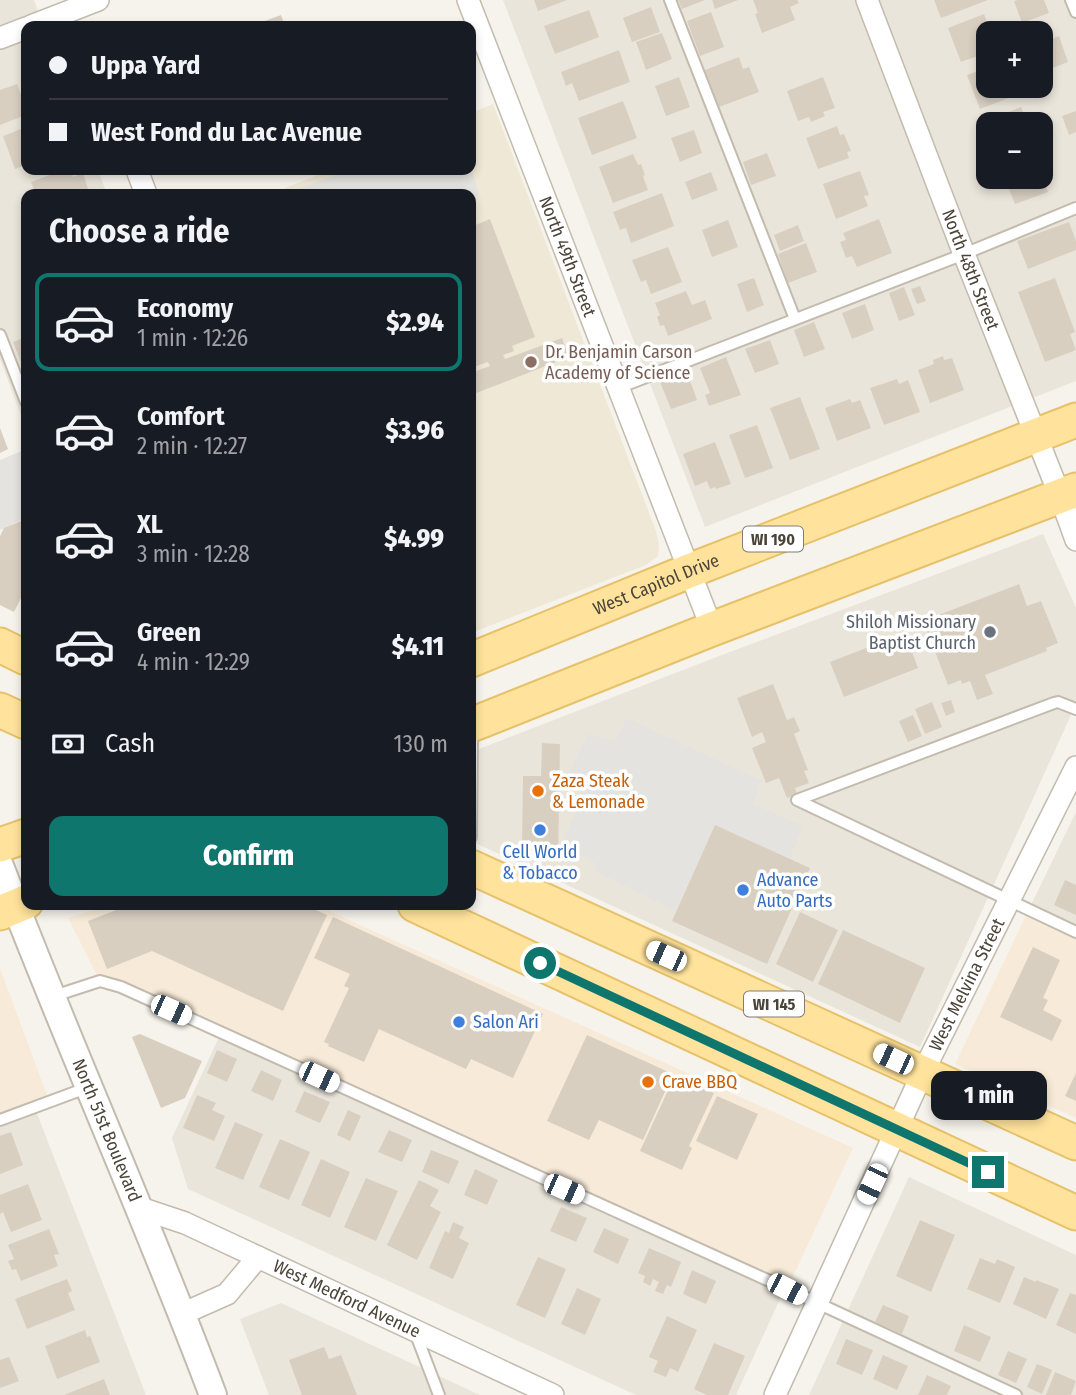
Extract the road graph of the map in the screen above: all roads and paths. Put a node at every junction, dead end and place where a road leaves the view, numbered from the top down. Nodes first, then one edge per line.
1 (98, 0) edge
2 (468, 0) edge
3 (670, 0) edge
4 (867, 0) edge
5 (1071, 0) edge
6 (74, 12) edge
7 (1076, 12) edge
8 (47, 21) edge
9 (21, 30) edge
10 (0, 38) edge
11 (1076, 208) edge
12 (964, 254) junction
13 (794, 319) junction
14 (0, 335) edge
15 (618, 388) junction
16 (21, 389) edge
17 (1076, 421) edge
18 (1035, 437) junction
19 (1068, 493) edge
20 (1076, 540) edge
21 (689, 572) junction
22 (712, 629) junction
23 (0, 645) edge
24 (21, 656) edge
25 (476, 658) edge
26 (1076, 709) edge
27 (0, 710) edge
28 (21, 720) edge
29 (476, 723) edge
30 (1076, 767) edge
31 (21, 838) edge
32 (0, 845) edge
33 (0, 866) edge
34 (476, 869) edge
35 (1010, 901) junction
36 (14, 907) edge
37 (426, 910) edge
38 (1076, 932) edge
39 (51, 997) junction
40 (923, 1072) junction
41 (89, 1087) junction
42 (0, 1120) edge
43 (896, 1129) junction
44 (1076, 1143) edge
45 (140, 1208) junction
46 (1076, 1213) edge
47 (258, 1257) junction
48 (817, 1304) junction
49 (182, 1314) junction
50 (414, 1330) junction
51 (213, 1395) edge
52 (439, 1395) edge
53 (553, 1395) edge
54 (775, 1395) edge
55 (1016, 1395) edge

1 - 6 street
2 - 15 street, North 49th Street
3 - 13 lane
4 - 12 street, North 48th Street
5 - 7 lane
6 - 8 street
9 - 10 street
11 - 12 lane
12 - 13 lane
12 - 18 street, North 48th Street
13 - 15 lane
14 - 16 lane
15 - 21 street, North 49th Street
17 - 18 main road, West Capitol Drive / WI 190
18 - 19 street, North 48th Street
18 - 21 main road, West Capitol Drive / WI 190
19 - 20 street, North 48th Street
19 - 22 main road
21 - 22 street, North 49th Street
21 - 25 main road, West Capitol Drive / WI 190
22 - 29 main road
23 - 24 main road
26 - 35 lane
27 - 28 main road
30 - 35 street, West Melvina Street
31 - 32 main road
33 - 36 street, North 51st Boulevard
34 - 40 main road, WI 145
35 - 38 lane
35 - 40 street, West Melvina Street
36 - 39 street, North 51st Boulevard
37 - 43 main road
39 - 41 street, North 51st Boulevard
39 - 48 lane
40 - 43 street, West Melvina Street
40 - 44 main road, WI 145
41 - 42 lane
41 - 45 street, North 51st Boulevard
43 - 46 main road
43 - 48 street, West Melvina Street
45 - 47 street, West Medford Avenue
45 - 49 street, North 51st Boulevard
47 - 49 street
47 - 50 street, West Medford Avenue
48 - 54 street, West Melvina Street
48 - 55 lane
49 - 51 street, North 51st Boulevard
50 - 52 lane
50 - 53 street, West Medford Avenue

